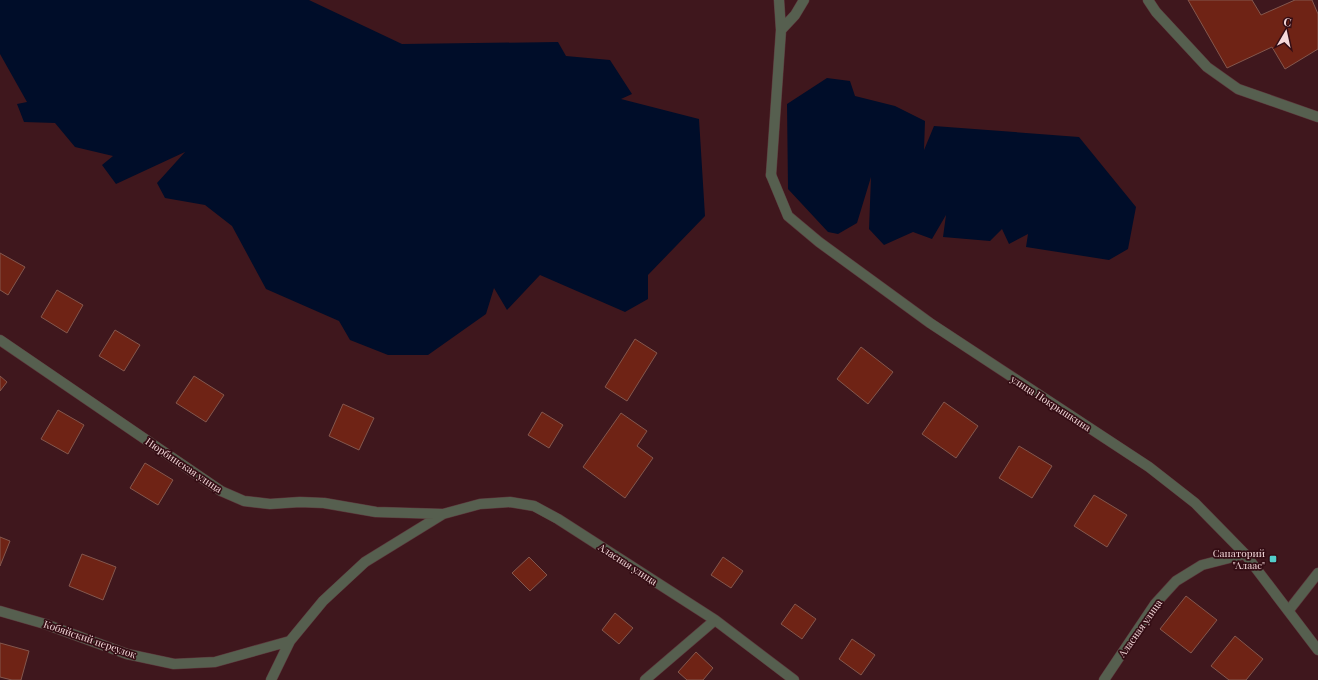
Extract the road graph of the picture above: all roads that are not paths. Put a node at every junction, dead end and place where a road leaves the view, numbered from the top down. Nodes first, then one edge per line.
1 (779, 0) edge
2 (804, 0) edge
3 (1148, 0) edge
4 (781, 30) junction
5 (1318, 117) edge
6 (0, 340) edge
7 (443, 514) junction
8 (1245, 554) junction
9 (1318, 573) edge
10 (1289, 610) junction
11 (0, 611) edge
12 (715, 620) junction
13 (290, 641) junction
14 (1318, 650) edge
15 (271, 680) edge
16 (645, 680) edge
17 (794, 680) edge
18 (1104, 680) edge

1 - 4 street
2 - 4 street
3 - 5 street
4 - 8 street, улица Покрышкина
6 - 7 street, Нюрбинская улица
7 - 12 street, Аласная улица
7 - 13 street
8 - 10 street, улица Покрышкина
8 - 18 street, Аласная улица
9 - 10 street
10 - 14 street, улица Покрышкина
11 - 13 street, Кобяйский переулок
12 - 16 street
12 - 17 street, Аласная улица
13 - 15 street

